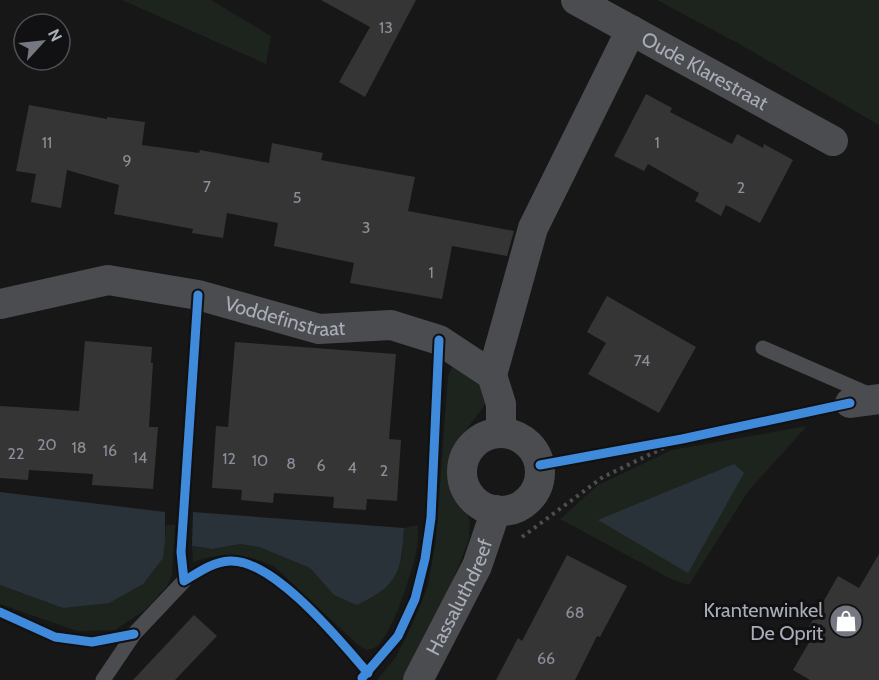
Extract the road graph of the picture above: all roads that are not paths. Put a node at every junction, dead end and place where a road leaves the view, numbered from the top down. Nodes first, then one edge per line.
1 (576, 0) edge
2 (631, 30) junction
3 (833, 141) dead end
4 (0, 304) edge
5 (763, 348) dead end
6 (492, 375) junction
7 (869, 400) edge
8 (501, 433) junction
9 (496, 510) junction
10 (184, 581) dead end
11 (104, 680) edge
12 (418, 680) edge

1 - 2 street, Oude Klarestraat
2 - 3 street, Oude Klarestraat
2 - 6 street
4 - 6 street, Voddefinstraat
5 - 7 lane
6 - 8 street
8 - 9 street
8 - 9 street
9 - 12 street, Hassaluthdreef
10 - 11 lane

